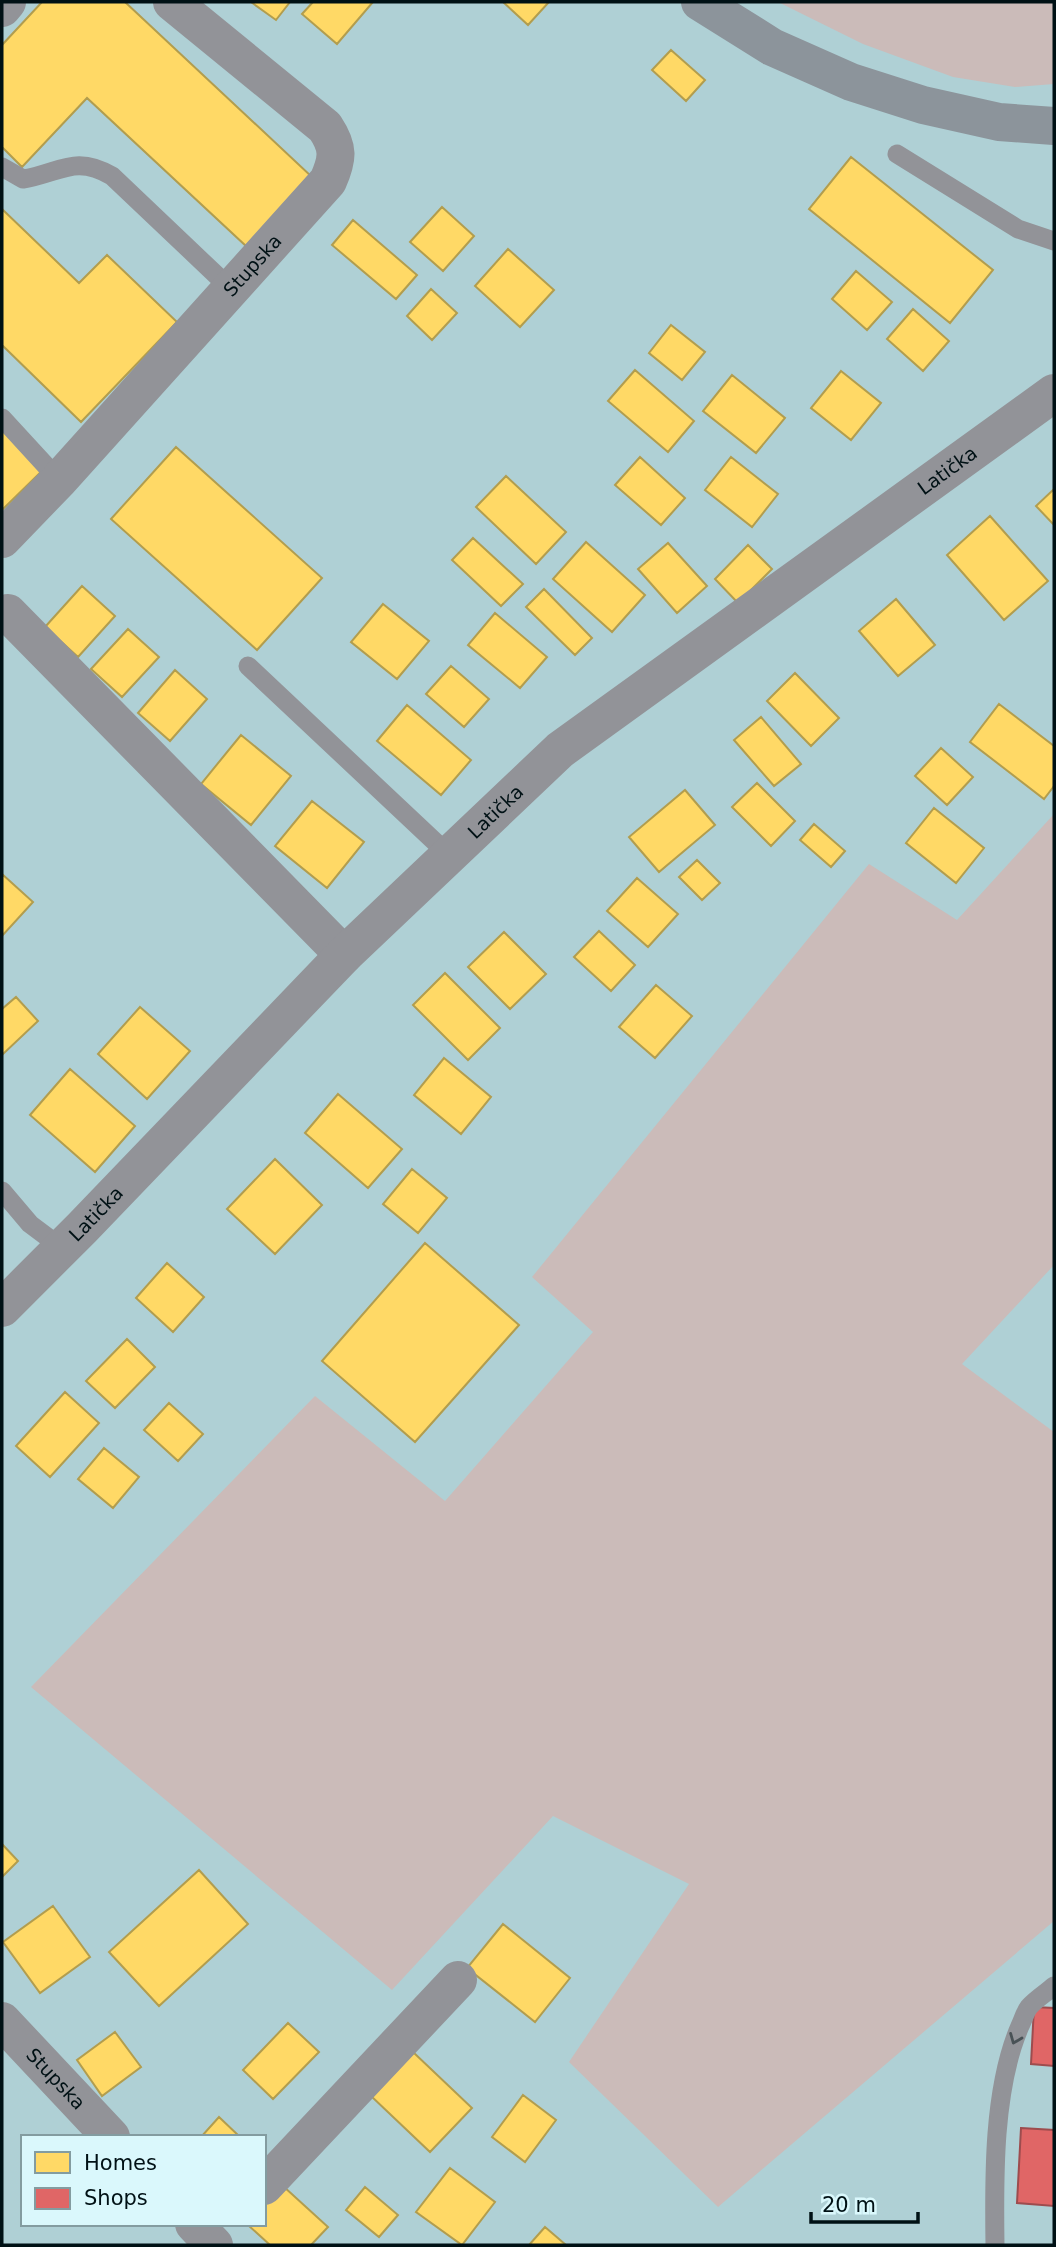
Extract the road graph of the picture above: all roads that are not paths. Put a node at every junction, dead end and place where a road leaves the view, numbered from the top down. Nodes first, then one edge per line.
1 (7, 2) edge
2 (172, 2) edge
3 (700, 2) edge
4 (2, 8) edge
5 (1054, 117) edge
6 (999, 122) junction
7 (1054, 126) edge
8 (897, 154) dead end
9 (2, 167) edge
10 (1054, 241) edge
11 (231, 289) junction
12 (1054, 393) edge
13 (2, 418) edge
14 (60, 480) junction
15 (2, 539) edge
16 (8, 613) dead end
17 (248, 666) dead end
18 (449, 855) junction
19 (344, 955) junction
20 (2, 1191) edge
21 (62, 1248) junction
22 (2, 1308) edge
23 (458, 1980) dead end
24 (1054, 1986) edge
25 (2, 2021) edge
26 (109, 2135) edge
27 (266, 2184) edge
28 (995, 2245) edge

1 - 4 street
2 - 11 street, Stupska
3 - 6 main road
5 - 6 main road
6 - 7 main road
8 - 10 lane
9 - 11 lane
11 - 14 street, Stupska
12 - 18 street, Latička
13 - 14 lane
14 - 15 street, Stupska
16 - 19 street
17 - 18 lane
18 - 19 street, Latička
19 - 21 street, Latička
20 - 21 lane
21 - 22 street, Latička
23 - 27 street
24 -> 28 lane
25 - 26 street, Stupska

